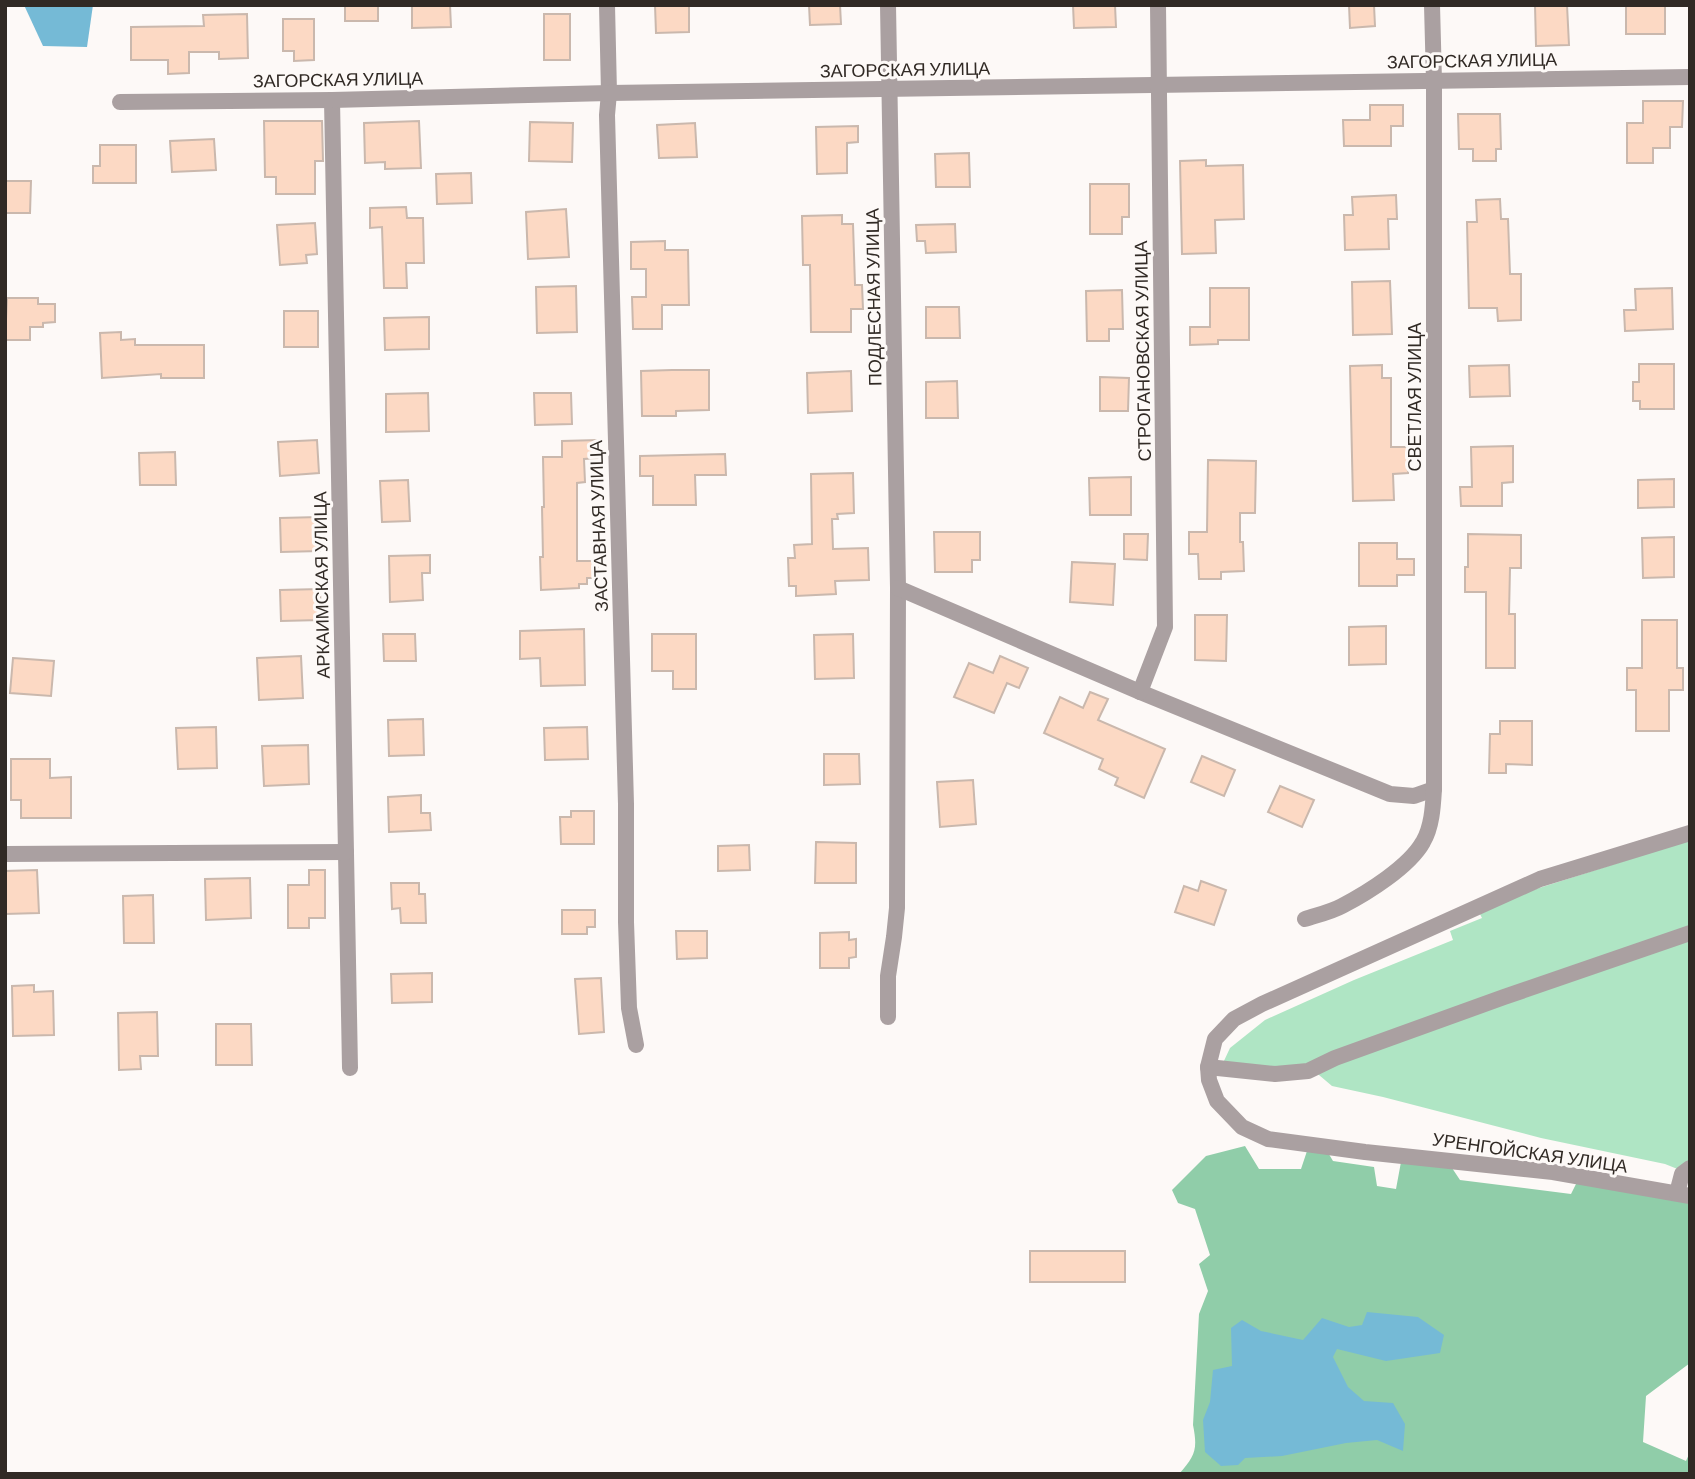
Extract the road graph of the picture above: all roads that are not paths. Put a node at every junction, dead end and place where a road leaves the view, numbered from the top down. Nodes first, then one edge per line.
1 (607, 5) edge
2 (888, 5) edge
3 (1158, 5) edge
4 (1433, 5) edge
5 (1690, 77) edge
6 (1434, 81) junction
7 (1160, 85) junction
8 (890, 90) junction
9 (609, 93) junction
10 (332, 100) junction
11 (120, 102) dead end
12 (898, 588) junction
13 (1140, 692) junction
14 (1434, 789) junction
15 (1690, 833) edge
16 (346, 852) junction
17 (5, 854) edge
18 (1305, 919) dead end
19 (1690, 933) edge
20 (888, 1017) dead end
21 (636, 1045) dead end
22 (1208, 1067) junction
23 (350, 1069) dead end
24 (1690, 1168) edge
25 (1684, 1194) edge

1 - 9 street, ЗАСТАВНАЯ УЛИЦА
2 - 8 street, ПОДЛЕСНАЯ УЛИЦА
3 - 7 street, СТРОГАНОВСКАЯ УЛИЦА
4 - 6 street, СВЕТЛАЯ УЛИЦА
5 - 6 street, ЗАГОРСКАЯ УЛИЦА
6 - 7 street, ЗАГОРСКАЯ УЛИЦА
6 - 14 street, СВЕТЛАЯ УЛИЦА
7 - 8 street, ЗАГОРСКАЯ УЛИЦА
7 - 13 street, СТРОГАНОВСКАЯ УЛИЦА
8 - 9 street, ЗАГОРСКАЯ УЛИЦА
8 - 12 street, ПОДЛЕСНАЯ УЛИЦА
9 - 10 street, ЗАГОРСКАЯ УЛИЦА
9 - 21 street, ЗАСТАВНАЯ УЛИЦА
10 - 11 street, ЗАГОРСКАЯ УЛИЦА
10 - 16 street, АРКАИМСКАЯ УЛИЦА
12 - 13 street
12 - 20 street, ПОДЛЕСНАЯ УЛИЦА
13 - 14 street
14 - 18 street, СВЕТЛАЯ УЛИЦА
15 - 22 street
16 - 17 street
16 - 23 street, АРКАИМСКАЯ УЛИЦА
19 - 22 street
22 - 25 street, УРЕНГОЙСКАЯ УЛИЦА
24 - 25 street

